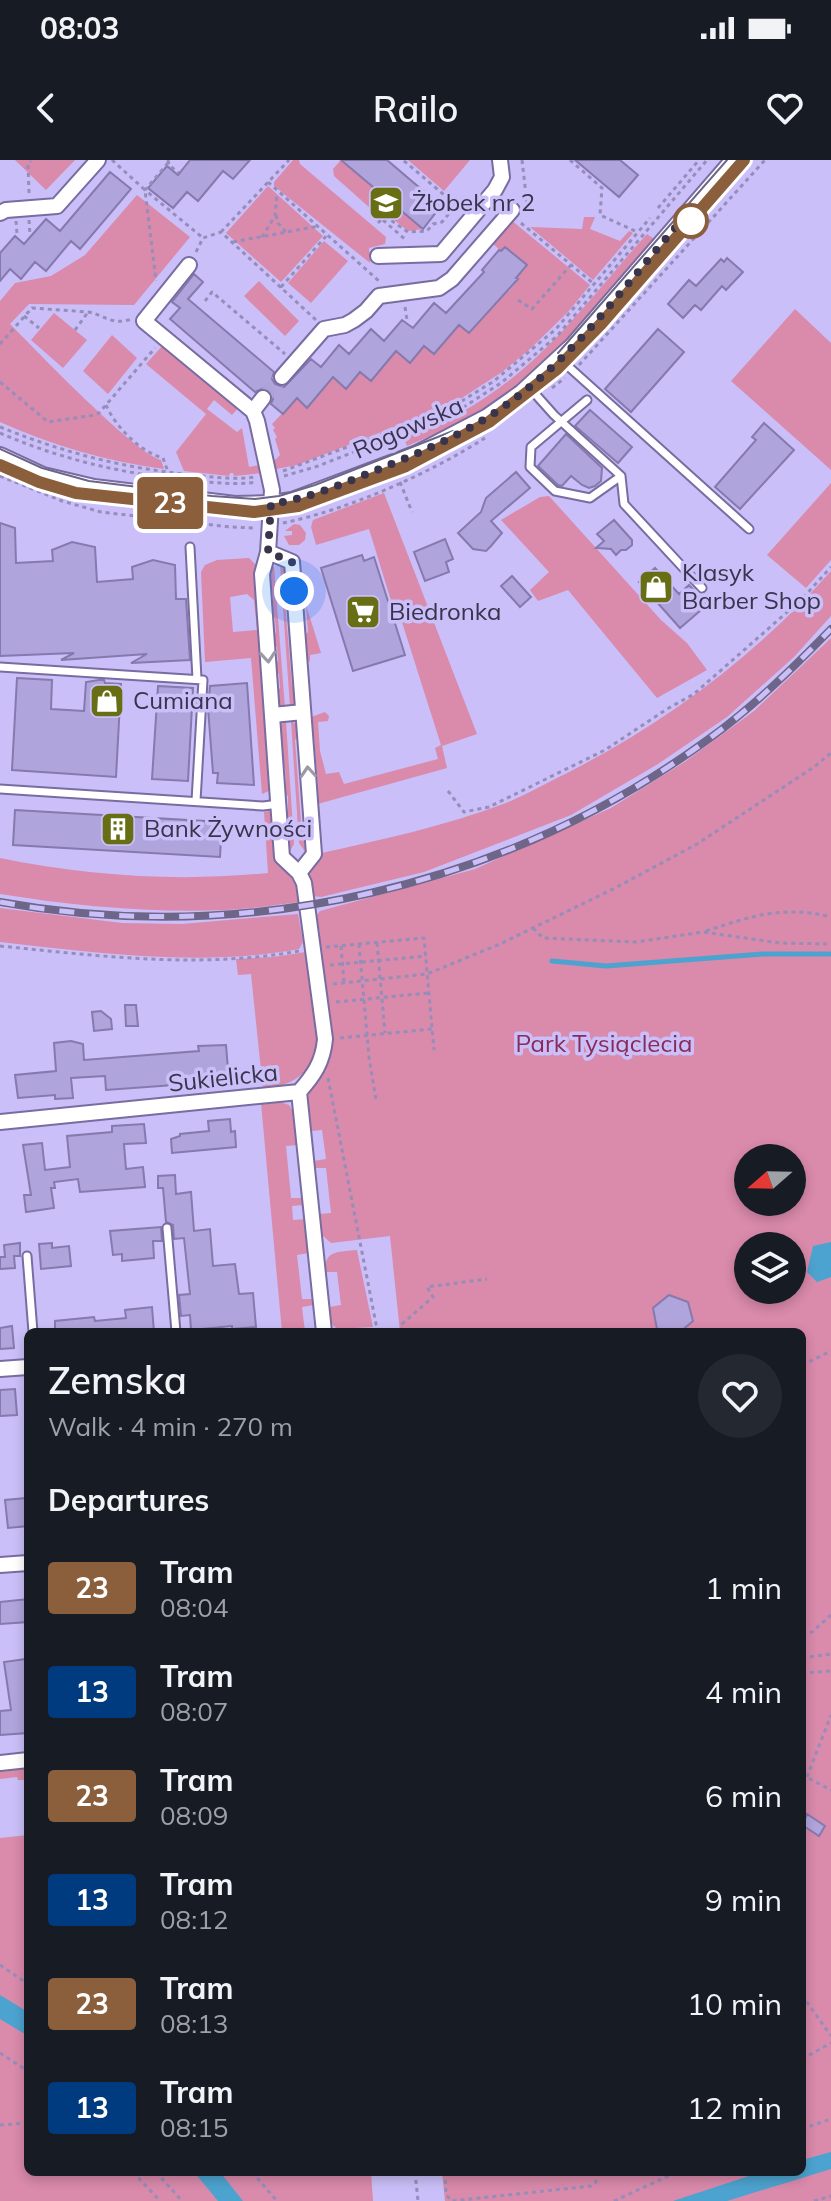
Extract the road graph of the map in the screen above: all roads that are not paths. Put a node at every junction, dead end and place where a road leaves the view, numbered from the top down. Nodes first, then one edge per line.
1 (98, 160) edge
2 (500, 160) edge
3 (734, 160) edge
4 (510, 212) road end
5 (0, 213) edge
6 (378, 256) dead end
7 (189, 265) road end
8 (560, 359) junction
9 (282, 377) tunnel mouth
10 (529, 387) junction
11 (263, 398) tunnel mouth
12 (587, 400) dead end
13 (253, 411) junction
14 (560, 420) junction
15 (0, 456) edge
16 (621, 476) junction
17 (271, 504) junction
18 (749, 529) dead end
19 (190, 547) dead end
20 (268, 552) junction
21 (702, 588) dead end
22 (0, 667) edge
23 (197, 679) junction
24 (303, 712) junction
25 (273, 715) junction
26 (0, 789) edge
27 (196, 801) junction
28 (279, 804) junction
29 (299, 873) junction
30 (299, 1092) junction
31 (0, 1122) edge
32 (167, 1228) dead end
33 (27, 1256) dead end
34 (33, 1328) edge
35 (176, 1328) edge
36 (324, 1328) edge
37 (24, 1367) edge
38 (0, 1369) edge
39 (24, 1563) edge
40 (0, 1565) edge
41 (24, 1760) edge
42 (0, 1763) edge

1 - 5 street
2 - 6 street
3 - 8 street, Rogowska
4 - 9 street
7 - 13 street
8 - 10 street, Rogowska
8 - 18 lane
10 - 14 lane
10 - 17 street, Rogowska
11 - 13 street
12 - 14 lane
13 - 17 street, Sukielicka
14 - 16 lane
14 - 16 lane
15 - 17 street, Rogowska
16 - 21 lane
17 - 20 street, Sukielicka
19 - 23 lane
20 - 24 street
20 -> 25 street, Sukielicka
22 - 23 lane
23 - 27 lane
24 - 25 street
29 -> 24 street
25 - 28 street, Sukielicka
26 - 27 lane
27 - 28 lane
28 - 29 street, Sukielicka
29 - 30 street, Sukielicka
30 - 31 street, Sukielicka
30 - 36 street
32 - 35 lane
33 - 34 lane
37 - 38 street
39 - 40 street
41 - 42 street

